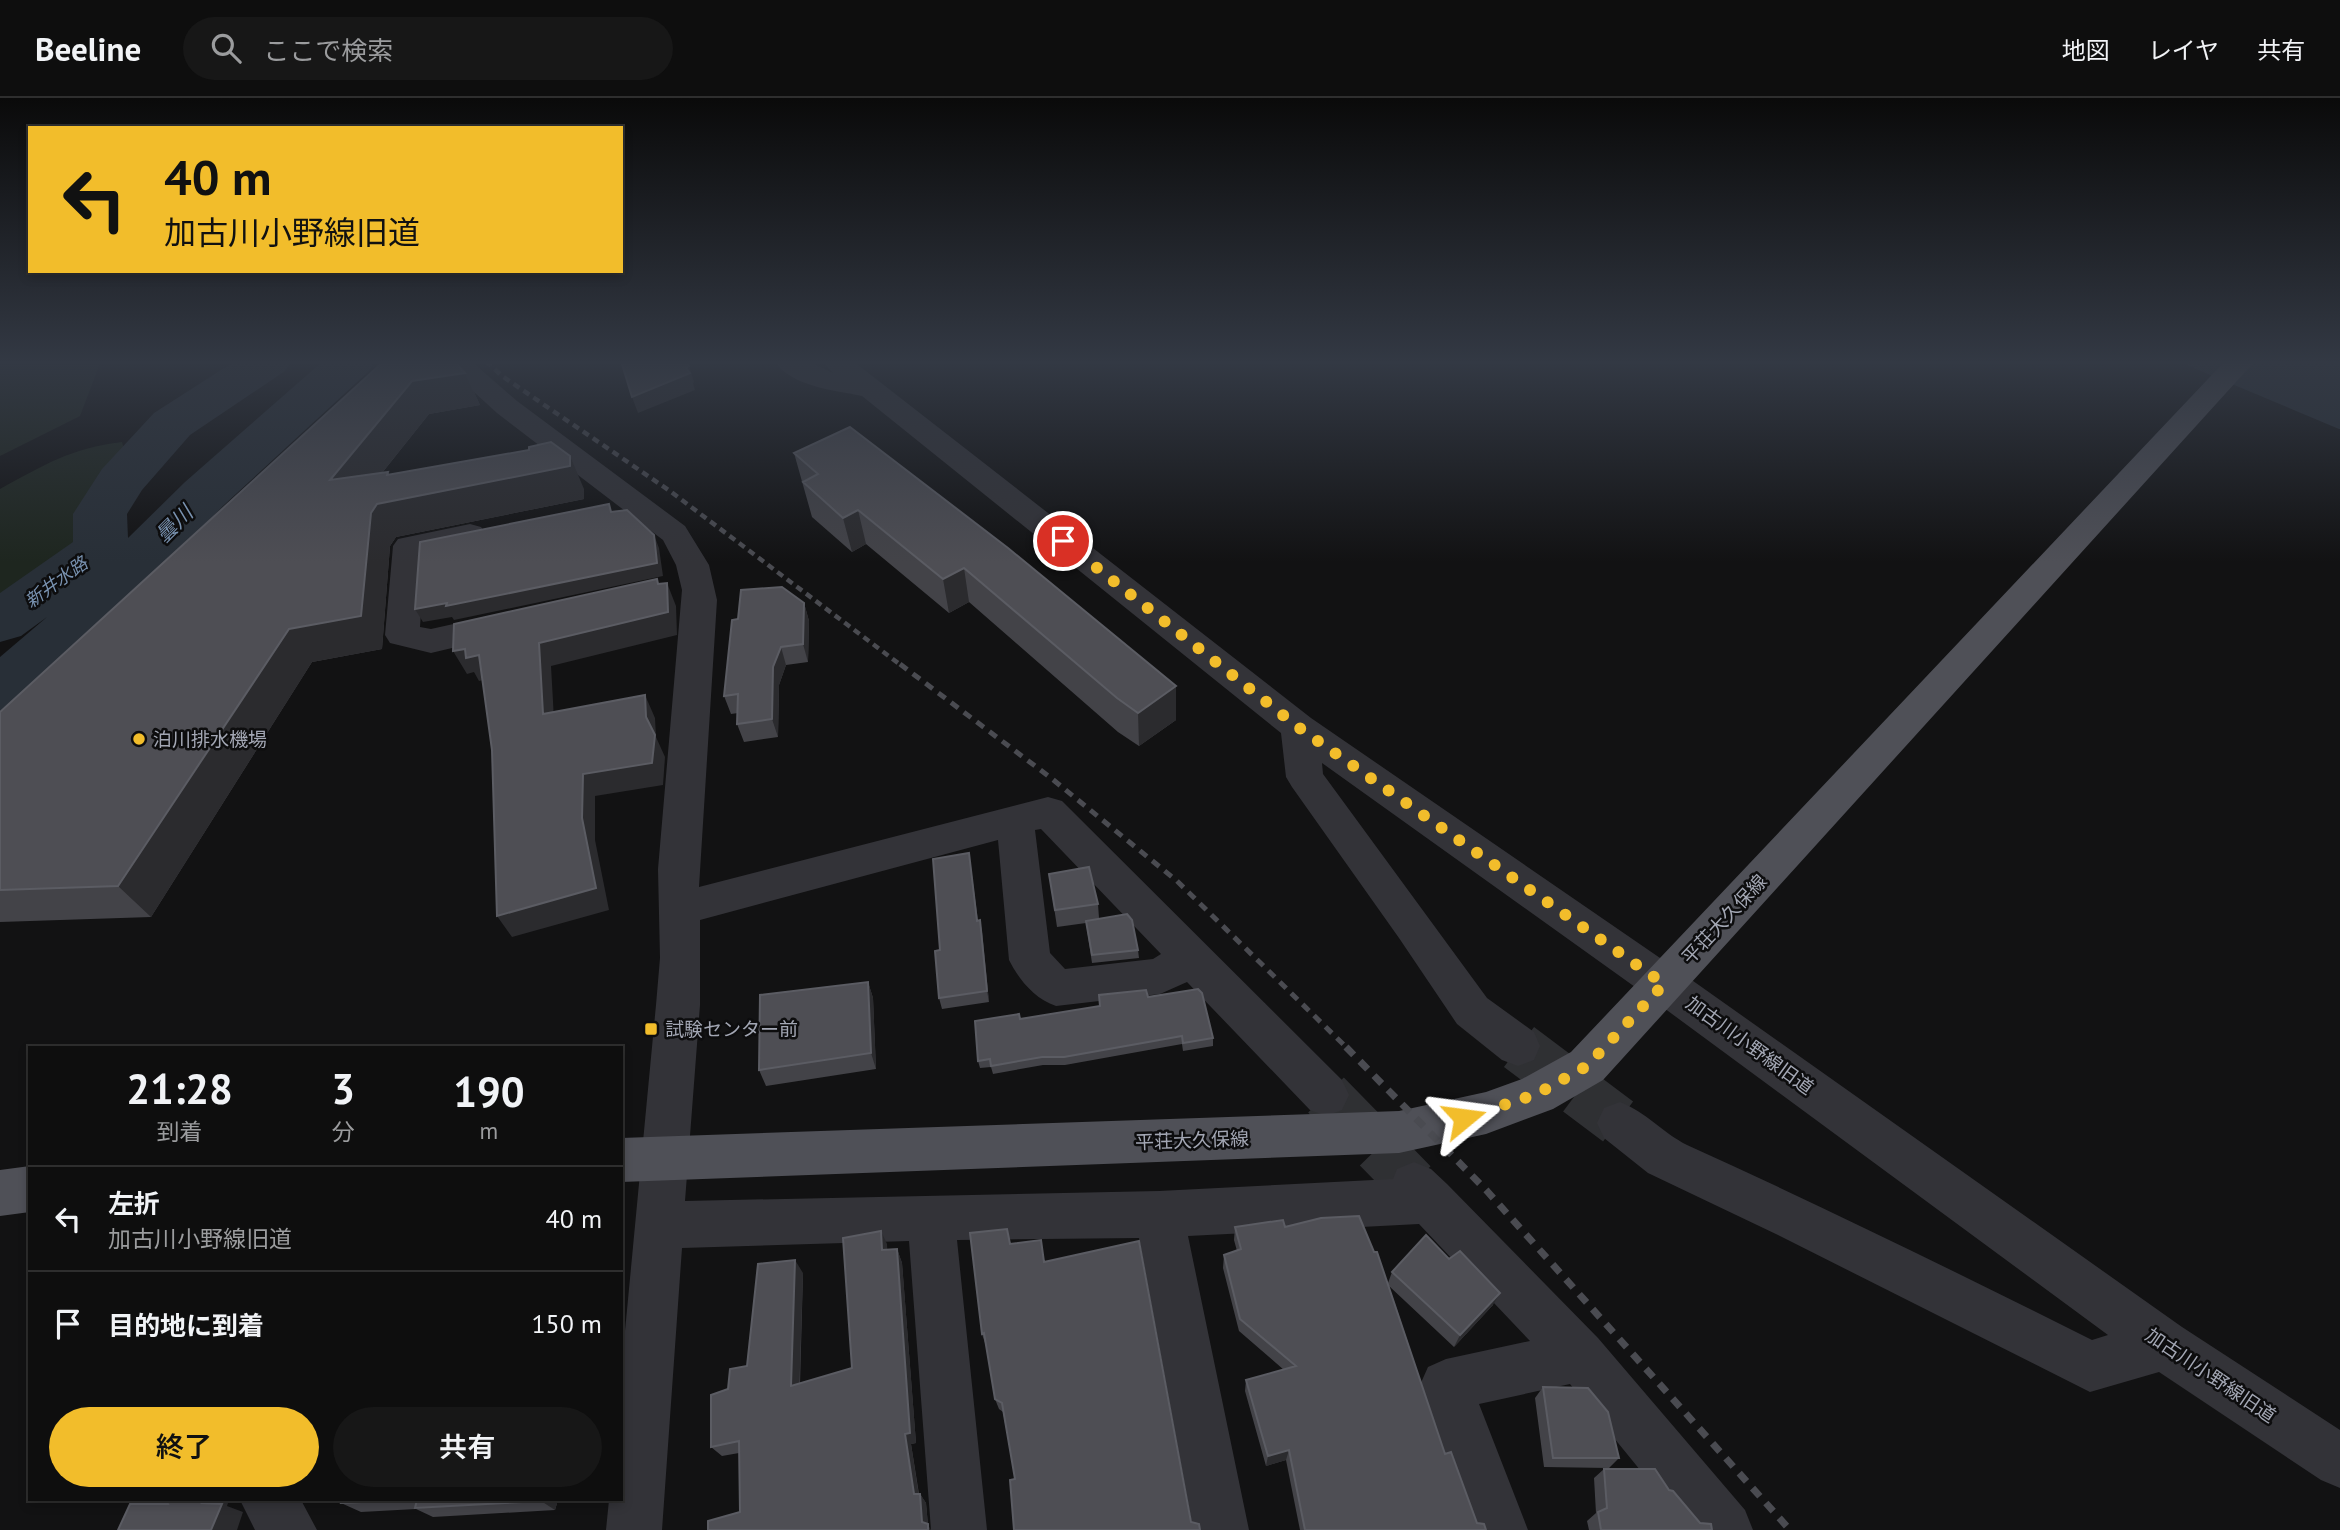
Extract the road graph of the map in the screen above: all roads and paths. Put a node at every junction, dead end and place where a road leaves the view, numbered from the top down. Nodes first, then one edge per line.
1 (535, 428) edge
2 (921, 428) edge
3 (2180, 428) edge
4 (633, 501) junction
5 (598, 509) edge
6 (503, 528) edge
7 (538, 617) edge
8 (1298, 727) junction
9 (1032, 816) junction
10 (680, 909) junction
11 (1192, 958) junction
12 (1677, 970) junction
13 (1518, 1046) tunnel mouth
14 (1326, 1094) tunnel mouth
15 (1620, 1123) tunnel mouth
16 (643, 1159) edge
17 (28, 1189) edge
18 (0, 1193) edge
19 (1159, 1214) junction
20 (931, 1217) junction
21 (659, 1225) junction
22 (2164, 1345) junction
23 (1580, 1356) junction
24 (2340, 1461) edge
25 (268, 1501) edge
26 (289, 1530) edge
27 (634, 1530) edge
28 (960, 1530) edge
29 (1221, 1530) edge
30 (1500, 1530) edge
31 (1725, 1530) edge

1 - 4 street
2 - 8 street, 加古川小野線旧道
3 - 12 main road, 平荘大久保線
4 - 5 street
4 - 10 street
6 - 7 street
8 - 12 street, 加古川小野線旧道
8 - 13 street
9 - 10 street
9 - 11 street
9 - 11 street
10 - 16 street
11 - 14 street
12 - 16 main road, 平荘大久保線
12 - 22 street, 加古川小野線旧道
15 - 22 street
16 - 21 street
17 - 18 main road
19 - 20 street
19 - 23 street
19 - 29 street
20 - 21 street
20 - 28 street
21 - 27 street
22 - 24 street, 加古川小野線旧道
23 - 30 street
23 - 31 street
25 - 26 street

